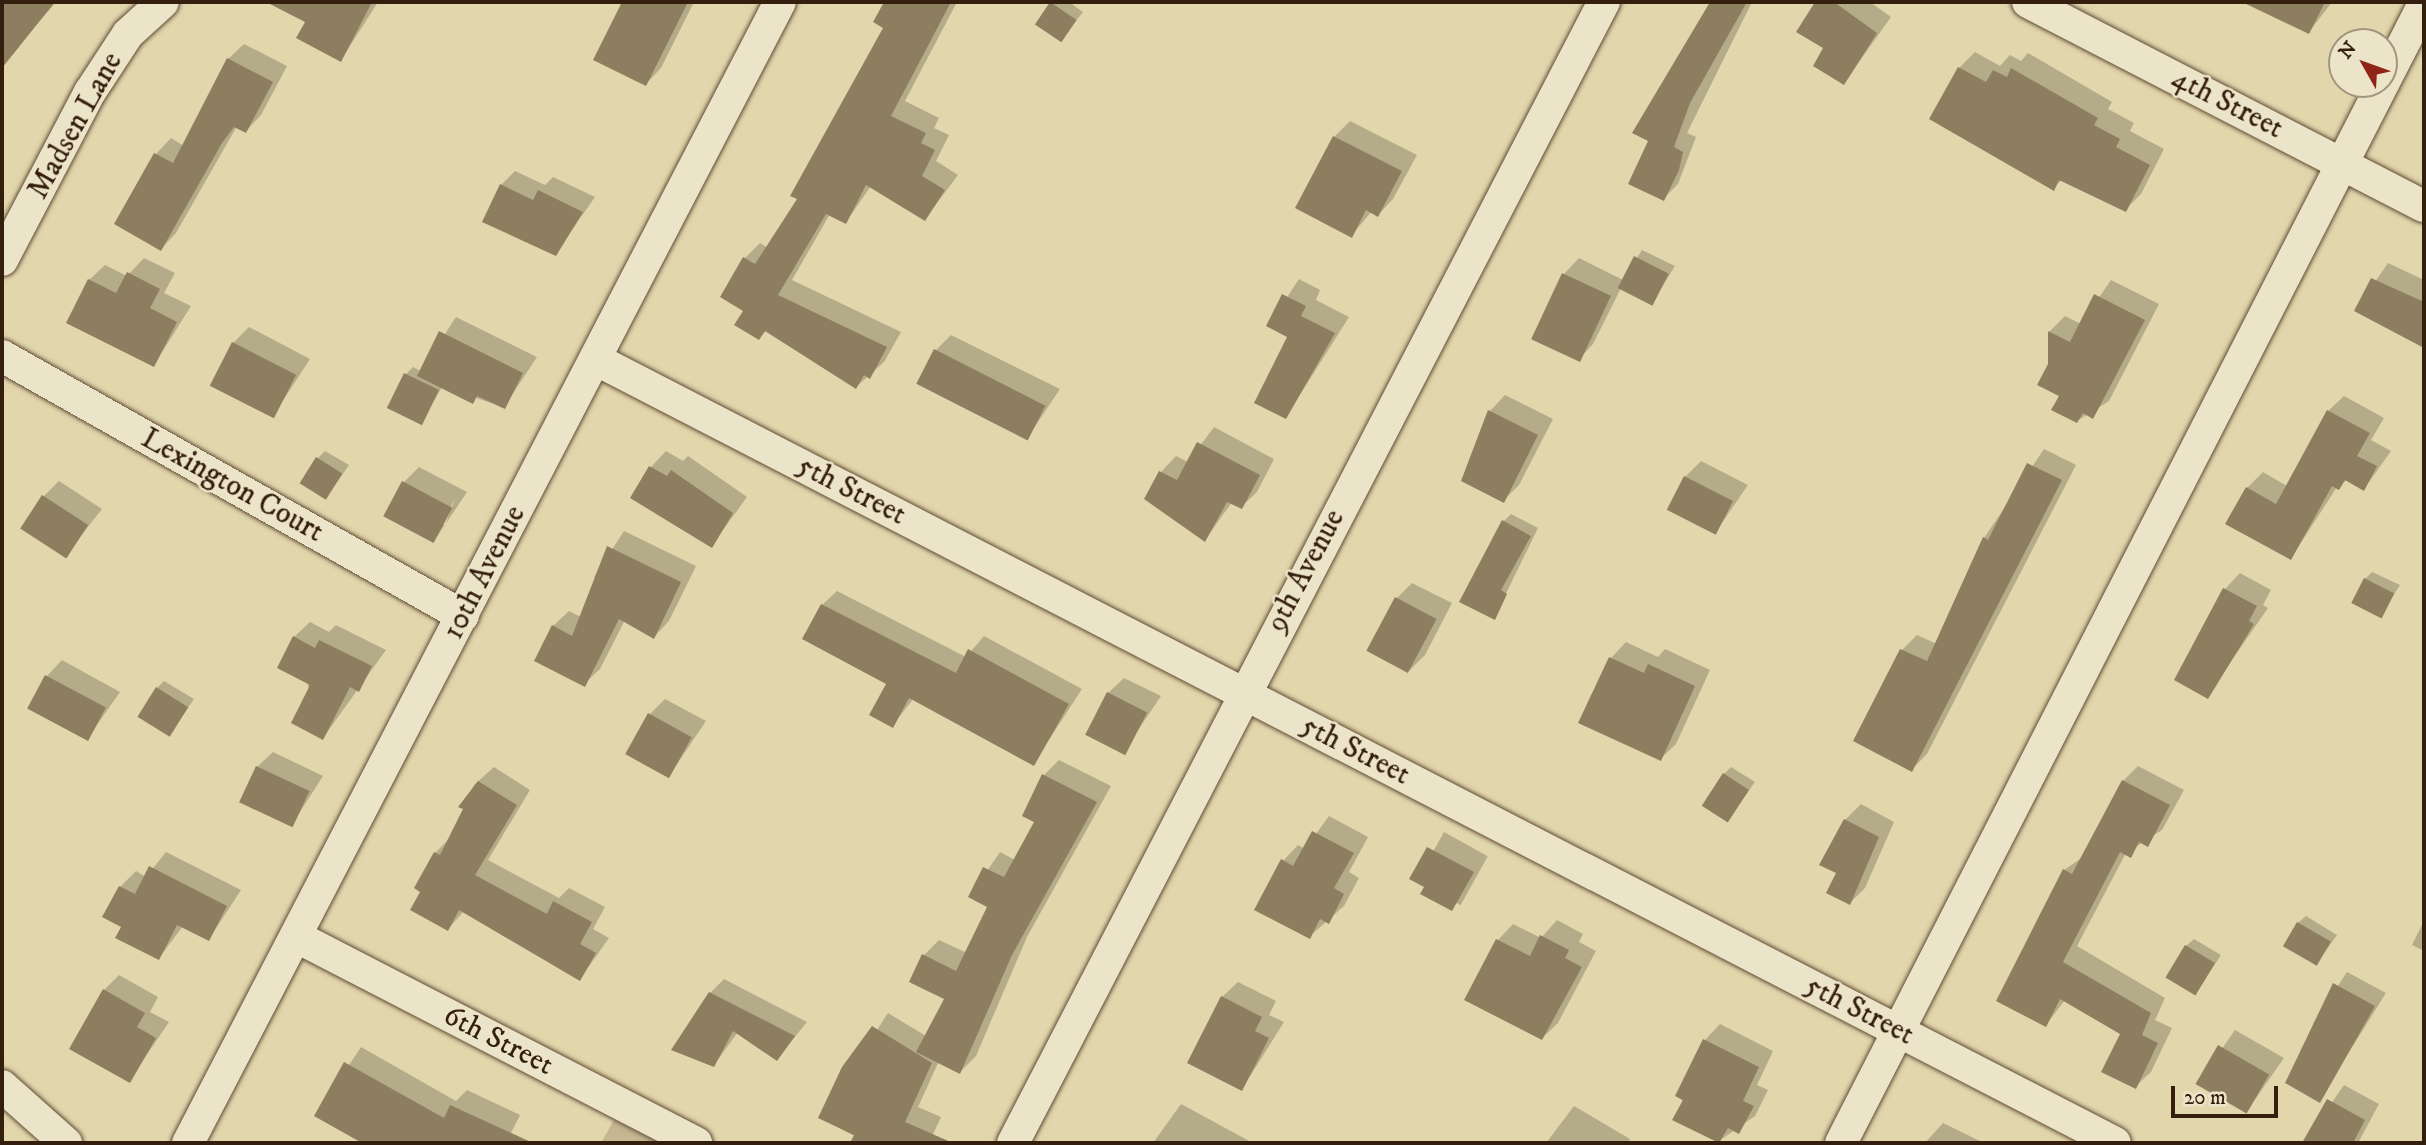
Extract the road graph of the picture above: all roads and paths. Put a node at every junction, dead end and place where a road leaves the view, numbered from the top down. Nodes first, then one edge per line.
1 (163, 2) edge
2 (780, 2) edge
3 (1604, 2) edge
4 (2028, 2) edge
5 (2424, 4) edge
6 (2398, 55) edge
7 (2376, 98) edge
8 (2342, 163) junction
9 (2424, 206) edge
10 (2, 260) edge
11 (2, 356) edge
12 (596, 359) junction
13 (463, 616) junction
14 (1243, 692) junction
15 (299, 938) junction
16 (1899, 1032) junction
17 (2, 1086) edge
18 (66, 1143) edge
19 (188, 1143) edge
20 (696, 1143) edge
21 (1013, 1143) edge
22 (1841, 1143) edge
23 (2115, 1143) edge

1 - 10 street, Madsen Lane
2 - 12 street, 10th Avenue
3 - 14 street, 9th Avenue
4 - 8 street, 4th Street
5 - 6 street
7 - 8 street
8 - 9 street, 4th Street
8 - 16 street
11 - 13 street, Lexington Court
12 - 13 street, 10th Avenue
12 - 14 street, 5th Street
13 - 15 street, 10th Avenue
14 - 16 street, 5th Street
14 - 21 street, 9th Avenue
15 - 19 street, 10th Avenue
15 - 20 street, 6th Street
16 - 22 street
16 - 23 street, 5th Street
17 - 18 street

